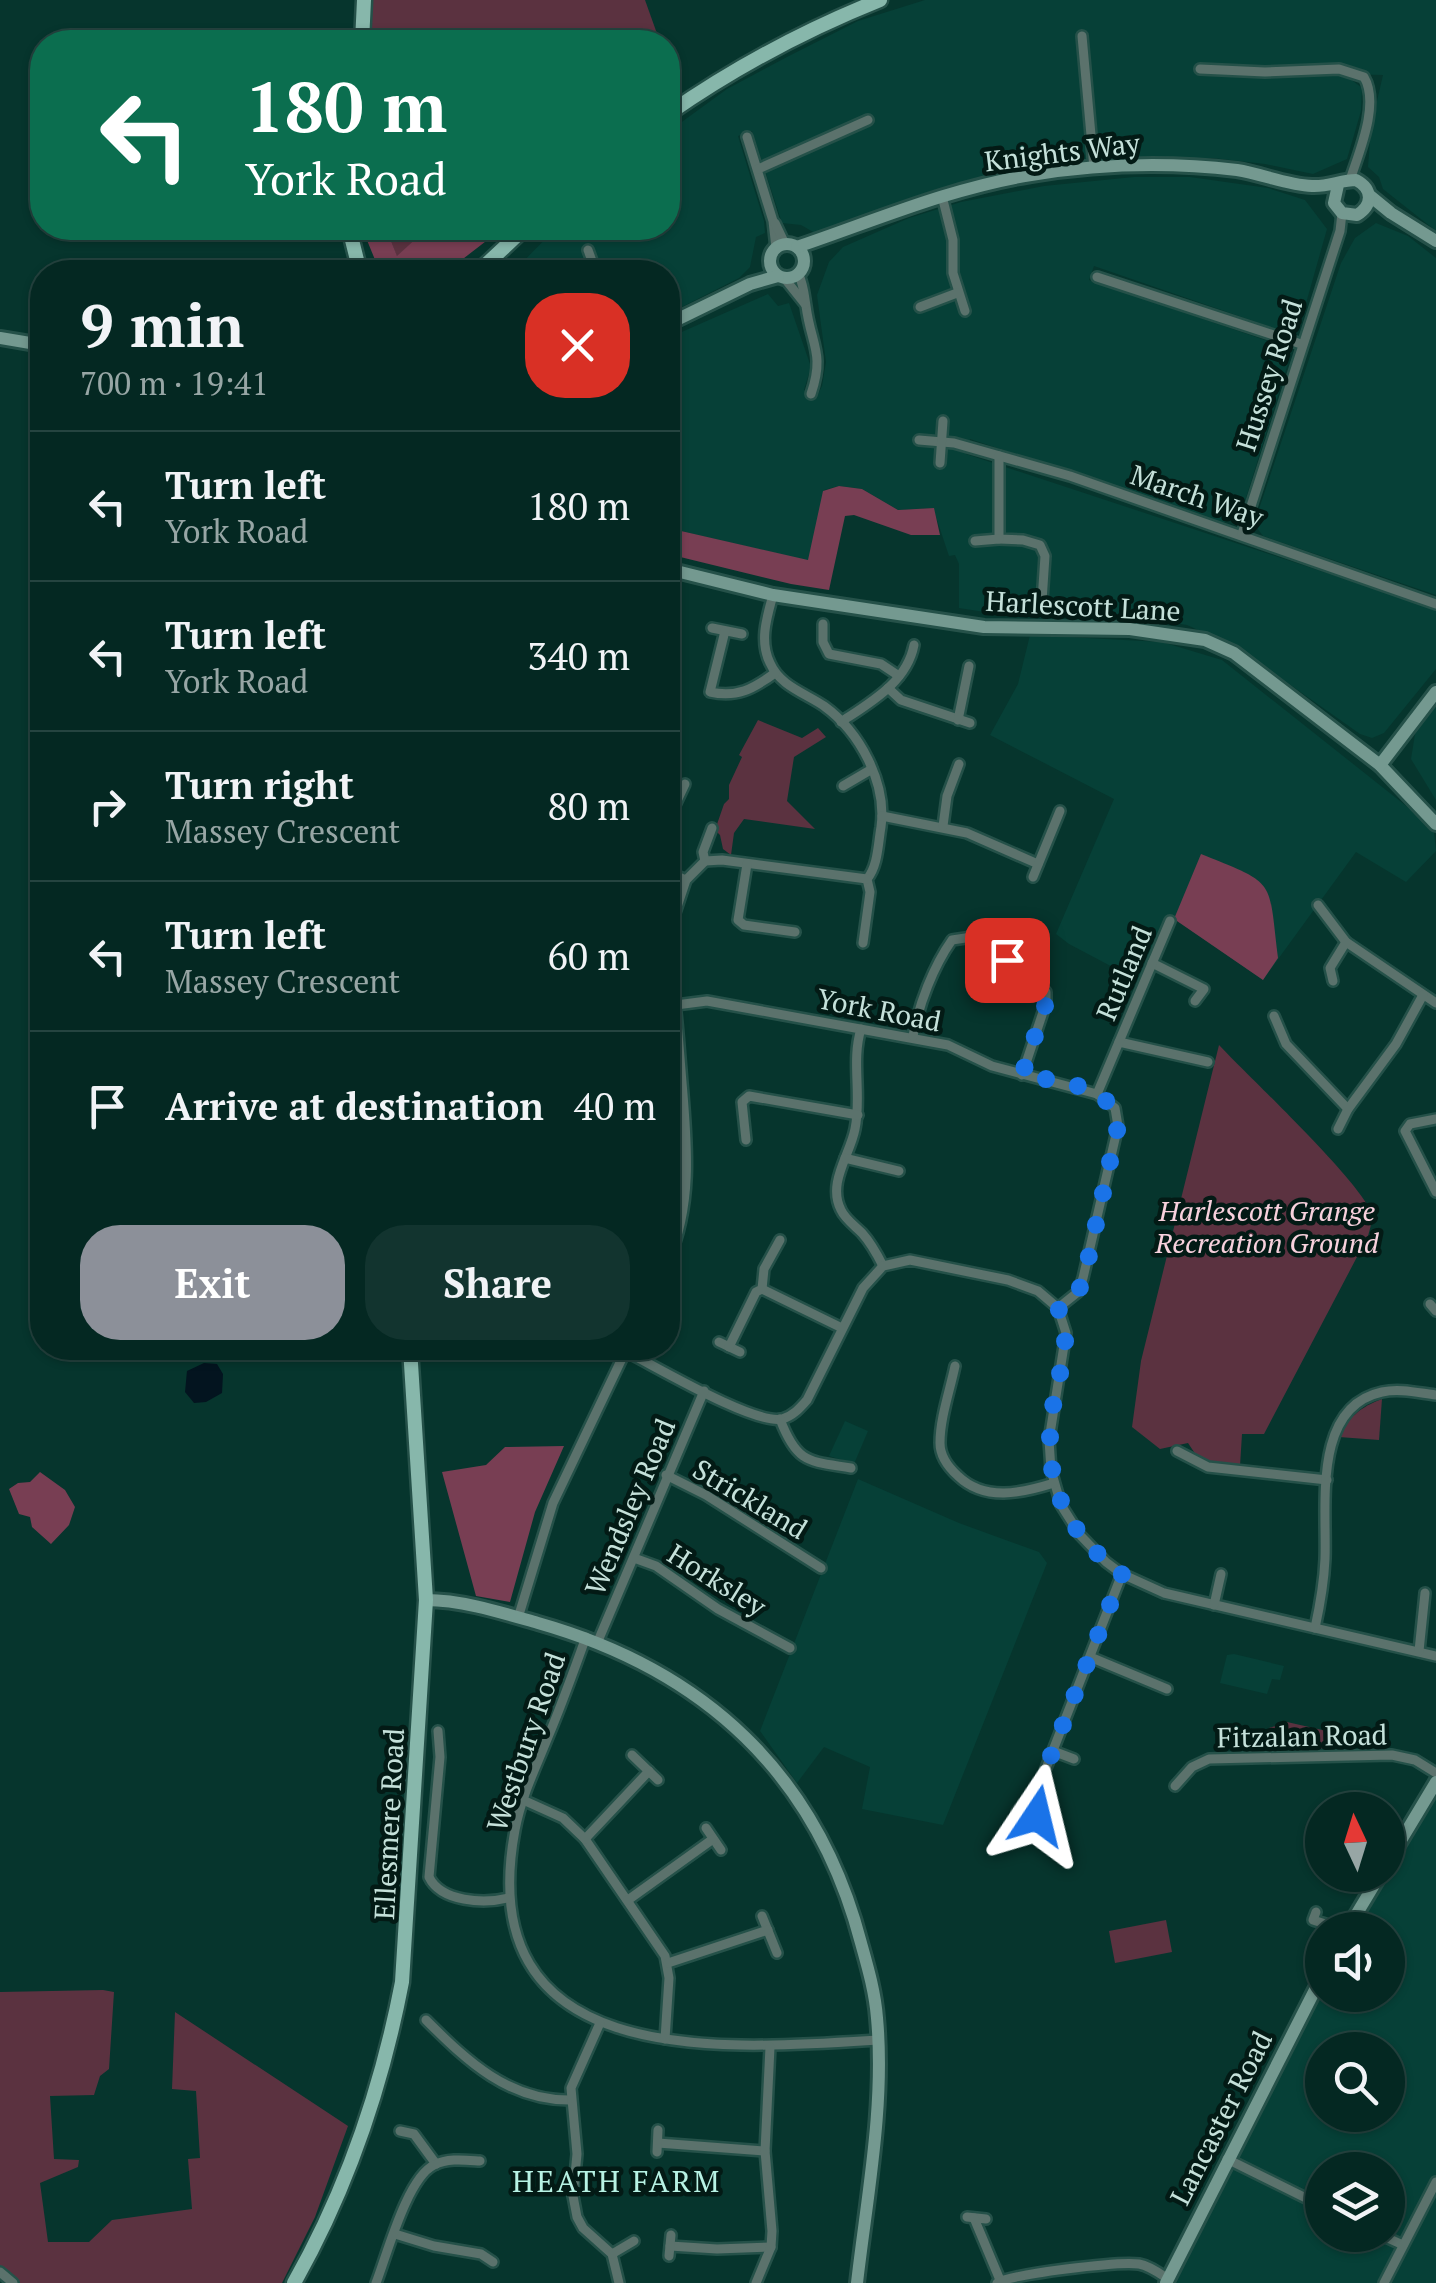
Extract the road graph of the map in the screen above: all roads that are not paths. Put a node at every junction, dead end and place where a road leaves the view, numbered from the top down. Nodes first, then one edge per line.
1 (364, 0) edge
2 (880, 0) edge
3 (363, 30) edge
4 (1082, 36) dead end
5 (1200, 69) dead end
6 (680, 106) edge
7 (868, 120) dead end
8 (747, 137) dead end
9 (1094, 168) junction
10 (758, 169) junction
11 (1308, 186) junction
12 (1357, 194) junction
13 (942, 196) junction
14 (1338, 208) junction
15 (1340, 231) junction
16 (829, 238) junction
17 (511, 240) edge
18 (1436, 242) edge
19 (786, 246) junction
20 (588, 250) dead end
21 (488, 260) edge
22 (592, 260) edge
23 (770, 264) junction
24 (792, 274) junction
25 (1097, 277) dead end
26 (750, 284) junction
27 (957, 293) junction
28 (920, 307) dead end
29 (965, 310) dead end
30 (680, 318) edge
31 (0, 338) edge
32 (30, 342) edge
33 (1302, 344) junction
34 (811, 394) dead end
35 (943, 421) dead end
36 (919, 440) dead end
37 (941, 442) junction
38 (999, 456) junction
39 (940, 464) dead end
40 (1242, 534) junction
41 (999, 539) junction
42 (975, 541) dead end
43 (680, 573) edge
44 (772, 595) junction
45 (1042, 601) dead end
46 (1436, 604) edge
47 (823, 624) dead end
48 (712, 628) dead end
49 (725, 631) junction
50 (742, 634) dead end
51 (914, 645) dead end
52 (969, 666) dead end
53 (775, 674) junction
54 (898, 676) junction
55 (888, 688) junction
56 (1436, 692) edge
57 (958, 720) junction
58 (841, 722) junction
59 (970, 723) dead end
60 (959, 764) dead end
61 (1380, 765) junction
62 (872, 769) junction
63 (685, 784) dead end
64 (843, 786) dead end
65 (680, 794) edge
66 (1060, 811) dead end
67 (882, 816) junction
68 (1436, 824) edge
69 (943, 826) junction
70 (712, 828) dead end
71 (705, 861) junction
72 (747, 864) junction
73 (1038, 864) junction
74 (680, 877) edge
75 (1032, 877) dead end
76 (868, 879) junction
77 (686, 880) junction
78 (680, 898) edge
79 (1318, 906) dead end
80 (1170, 921) dead end
81 (790, 928) dead end
82 (852, 932) dead end
83 (1346, 942) junction
84 (1152, 963) junction
85 (1333, 981) dead end
86 (1423, 995) junction
87 (1195, 1001) dead end
88 (1436, 1003) edge
89 (680, 1004) edge
90 (1274, 1016) dead end
91 (861, 1029) junction
92 (913, 1036) junction
93 (1120, 1042) junction
94 (680, 1062) edge
95 (1208, 1062) dead end
96 (1022, 1075) junction
97 (682, 1091) joint
98 (1097, 1094) junction
99 (1348, 1109) junction
100 (858, 1115) junction
101 (1436, 1119) edge
102 (1338, 1129) dead end
103 (746, 1140) dead end
104 (845, 1158) junction
105 (899, 1171) dead end
106 (1436, 1192) edge
107 (680, 1226) edge
108 (780, 1240) dead end
109 (883, 1266) junction
110 (762, 1288) junction
111 (1058, 1308) junction
112 (842, 1328) junction
113 (740, 1352) dead end
114 (411, 1360) edge
115 (621, 1360) edge
116 (646, 1360) edge
117 (955, 1366) dead end
118 (704, 1391) junction
119 (1436, 1395) edge
120 (780, 1420) junction
121 (1193, 1446) dead end
122 (852, 1468) dead end
123 (666, 1475) junction
124 (1328, 1480) junction
125 (1054, 1484) junction
126 (814, 1548) dead end
127 (634, 1558) junction
128 (809, 1561) junction
129 (821, 1568) dead end
130 (1122, 1574) junction
131 (1221, 1574) dead end
132 (1425, 1593) dead end
133 (426, 1600) junction
134 (1214, 1605) junction
135 (518, 1618) junction
136 (1316, 1628) junction
137 (592, 1639) junction
138 (776, 1642) junction
139 (790, 1648) dead end
140 (1419, 1651) junction
141 (771, 1655) dead end
142 (1436, 1656) edge
143 (1090, 1657) junction
144 (1167, 1688) dead end
145 (438, 1732) dead end
146 (1053, 1751) junction
147 (632, 1755) dead end
148 (1074, 1759) dead end
149 (649, 1771) junction
150 (1436, 1773) edge
151 (658, 1780) dead end
152 (1436, 1782) edge
153 (1175, 1786) dead end
154 (523, 1800) junction
155 (1032, 1804) dead end
156 (706, 1828) dead end
157 (1405, 1834) edge
158 (585, 1838) junction
159 (714, 1839) junction
160 (721, 1850) dead end
161 (508, 1898) junction
162 (628, 1900) junction
163 (762, 1916) dead end
164 (768, 1930) junction
165 (777, 1953) dead end
166 (668, 1962) junction
167 (1305, 2009) edge
168 (426, 2020) dead end
169 (448, 2024) dead end
170 (600, 2024) junction
171 (440, 2034) junction
172 (665, 2040) junction
173 (878, 2040) junction
174 (770, 2047) junction
175 (571, 2100) junction
176 (412, 2121) dead end
177 (658, 2130) dead end
178 (765, 2151) junction
179 (1227, 2158) junction
180 (480, 2161) dead end
181 (436, 2164) junction
182 (1436, 2182) edge
183 (1305, 2197) edge
184 (1425, 2203) junction
185 (1436, 2209) edge
186 (986, 2219) dead end
187 (396, 2234) junction
188 (483, 2240) dead end
189 (1405, 2240) edge
190 (634, 2242) dead end
191 (670, 2246) dead end
192 (770, 2246) junction
193 (1399, 2252) edge
194 (480, 2254) junction
195 (612, 2254) junction
196 (493, 2262) dead end
197 (0, 2272) edge
198 (999, 2281) edge
199 (1167, 2281) edge
200 (13, 2283) edge
201 (294, 2283) edge
202 (376, 2283) edge
203 (619, 2283) edge
204 (756, 2283) edge
205 (858, 2283) edge
206 (1384, 2283) edge

1 - 3 main road
2 - 6 main road
4 - 9 street
5 - 12 street
7 - 10 street
8 - 10 street
9 - 11 street, Knights Way
9 - 13 street, Knights Way
10 - 19 street
11 - 12 street, Knights Way
11 - 14 street, Knights Way
12 - 14 street
12 - 14 street, Knights Way
12 - 15 street, Hussey Road
12 - 18 street
13 - 16 street, Knights Way
13 - 27 street
14 - 15 street, Hussey Road
15 - 33 street, Hussey Road
16 - 19 street, Knights Way
16 - 24 street, Knights Way
17 - 21 main road
19 - 23 street
19 - 24 street
20 - 22 street
23 - 24 street
23 - 26 street
24 - 26 street
24 - 34 street
25 - 33 street
26 - 30 street
27 - 28 street
27 - 29 street
31 - 32 street
33 - 40 street, Hussey Road
35 - 37 street
36 - 37 street, March Way
37 - 38 street, March Way
37 - 39 street
38 - 40 street, March Way
38 - 41 street
40 - 46 street, March Way
41 - 42 street
41 - 45 street
43 - 44 street, Harlescott Lane
44 - 53 street
44 - 61 street, Harlescott Lane
47 - 54 street
48 - 49 street
49 - 50 street
49 - 53 street
51 - 54 street
52 - 57 street
53 - 58 street
54 - 55 street
55 - 57 street
55 - 58 street
56 - 61 street
57 - 59 street
58 - 62 street
60 - 69 street
61 - 68 street, Harlescott Lane
62 - 64 street
62 - 67 street
63 - 65 street
66 - 73 street
67 - 69 street
67 - 76 street
69 - 73 street
70 - 71 street
71 - 72 street
71 - 77 street
72 - 76 street
72 - 81 street
73 - 75 street
74 - 77 street
76 - 82 street
77 - 78 street
79 - 83 street
80 - 84 street, Rutland
83 - 85 street
83 - 86 street
84 - 87 street
84 - 93 street, Rutland
86 - 88 street
86 - 99 street
89 - 91 street, York Road
90 - 99 street
91 - 92 street, York Road
91 - 100 street
92 - 96 street, York Road
92 - 96 street
93 - 95 street, Rutland
93 - 98 street, Rutland
94 - 97 street
96 - 98 street, York Road
97 - 107 street
98 - 111 street
99 - 102 street
100 - 103 street
100 - 104 street
101 - 106 street
104 - 105 street
104 - 109 street
108 - 110 street
109 - 111 street
109 - 112 street
110 - 112 street
110 - 113 street
111 - 125 street
112 - 120 street
114 - 133 main road, Ellesmere Road
115 - 135 street
116 - 118 street
117 - 125 street
118 - 120 street
118 - 123 street, Wendsley Road
119 - 124 street
120 - 122 street
121 - 124 street
123 - 127 street, Wendsley Road
123 - 128 street, Strickland
124 - 136 street
125 - 130 street
126 - 128 street, Strickland
127 - 137 street, Wendsley Road
127 - 138 street, Horksley
128 - 129 street, Strickland
130 - 134 street
130 - 143 street
131 - 134 street
132 - 140 street
133 - 135 street
133 - 201 main road, Ellesmere Road
134 - 136 street
135 - 137 street
136 - 140 street
137 - 154 street, Westbury Road
137 - 173 street
138 - 139 street, Horksley
138 - 141 street, Horksley
140 - 142 street
143 - 144 street
143 - 146 street
145 - 161 street
146 - 148 street
146 - 155 street
147 - 149 street
149 - 151 street
149 - 158 street
150 - 153 street, Fitzalan Road
152 - 157 street
154 - 158 street
154 - 161 street, Westbury Road
156 - 159 street
158 - 162 street
159 - 160 street
159 - 162 street
161 - 170 street, Westbury Road
162 - 166 street
163 - 164 street
164 - 165 street
164 - 166 street
166 - 172 street
167 - 179 street, Lancaster Road
168 - 171 street
169 - 171 street
170 - 172 street, Westbury Road
170 - 175 street
171 - 175 street
172 - 174 street, Westbury Road
173 - 174 street, Westbury Road
173 - 205 street
174 - 178 street
175 - 195 street
176 - 181 street
177 - 178 street
178 - 192 street
179 - 183 street
179 - 199 street, Lancaster Road
180 - 181 street
181 - 187 street
182 - 184 street
184 - 185 street
184 - 189 street
186 - 198 street
187 - 194 street
187 - 202 street
188 - 194 street
190 - 195 street
191 - 192 street
192 - 204 street
193 - 206 street
194 - 196 street
195 - 203 street
197 - 200 street
198 - 199 street

